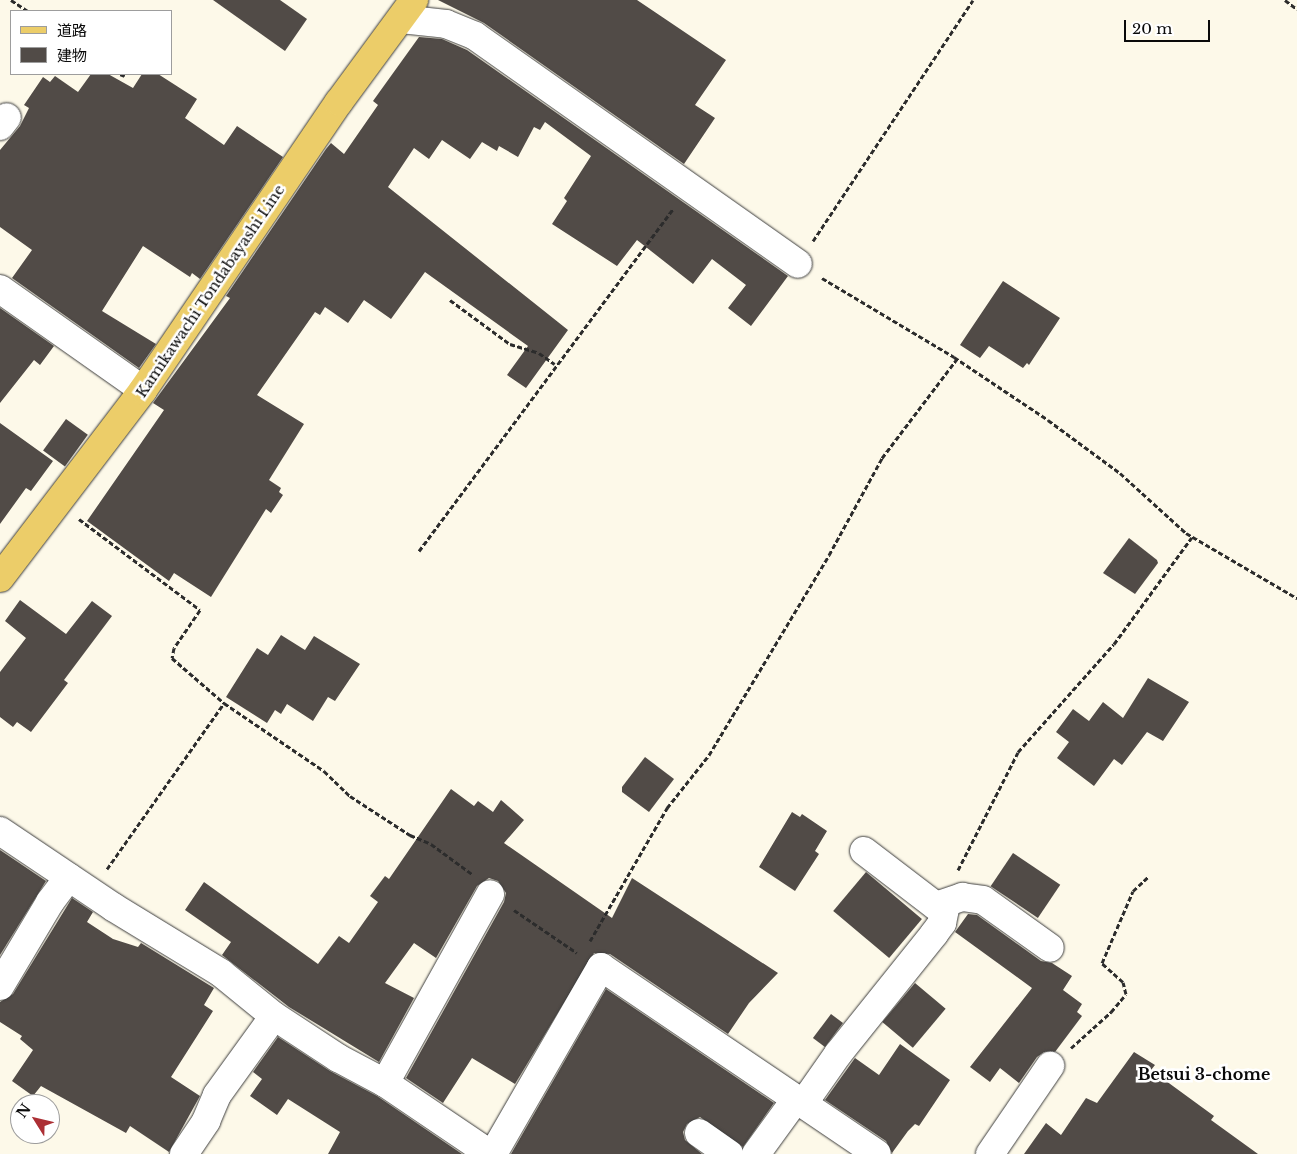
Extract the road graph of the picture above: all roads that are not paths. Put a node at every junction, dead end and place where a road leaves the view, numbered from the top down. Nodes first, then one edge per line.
1 (408, 9) edge
2 (798, 264) road end
3 (0, 289) edge
4 (143, 390) junction
5 (0, 578) edge
6 (0, 831) edge
7 (864, 851) dead end
8 (68, 876) junction
9 (490, 894) road end
10 (946, 904) junction
11 (1050, 948) dead end
12 (0, 986) edge
13 (274, 1016) junction
14 (1050, 1066) road end
15 (385, 1083) junction
16 (799, 1101) junction
17 (699, 1133) dead end
18 (184, 1154) edge
19 (492, 1154) edge
20 (729, 1154) edge
21 (756, 1154) edge
22 (877, 1154) edge
23 (990, 1154) edge

1 - 2 street
1 - 4 main road, Kamikawachi Tondabayashi Line
3 - 4 street
4 - 5 main road, Kamikawachi Tondabayashi Line
6 - 8 street
7 - 10 street
8 - 12 street
8 - 13 street
9 - 15 street
10 - 11 street
10 - 16 street
13 - 15 street
13 - 18 street
14 - 23 street
15 - 19 street
16 - 19 street
16 - 21 street
16 - 22 street
17 - 20 street

